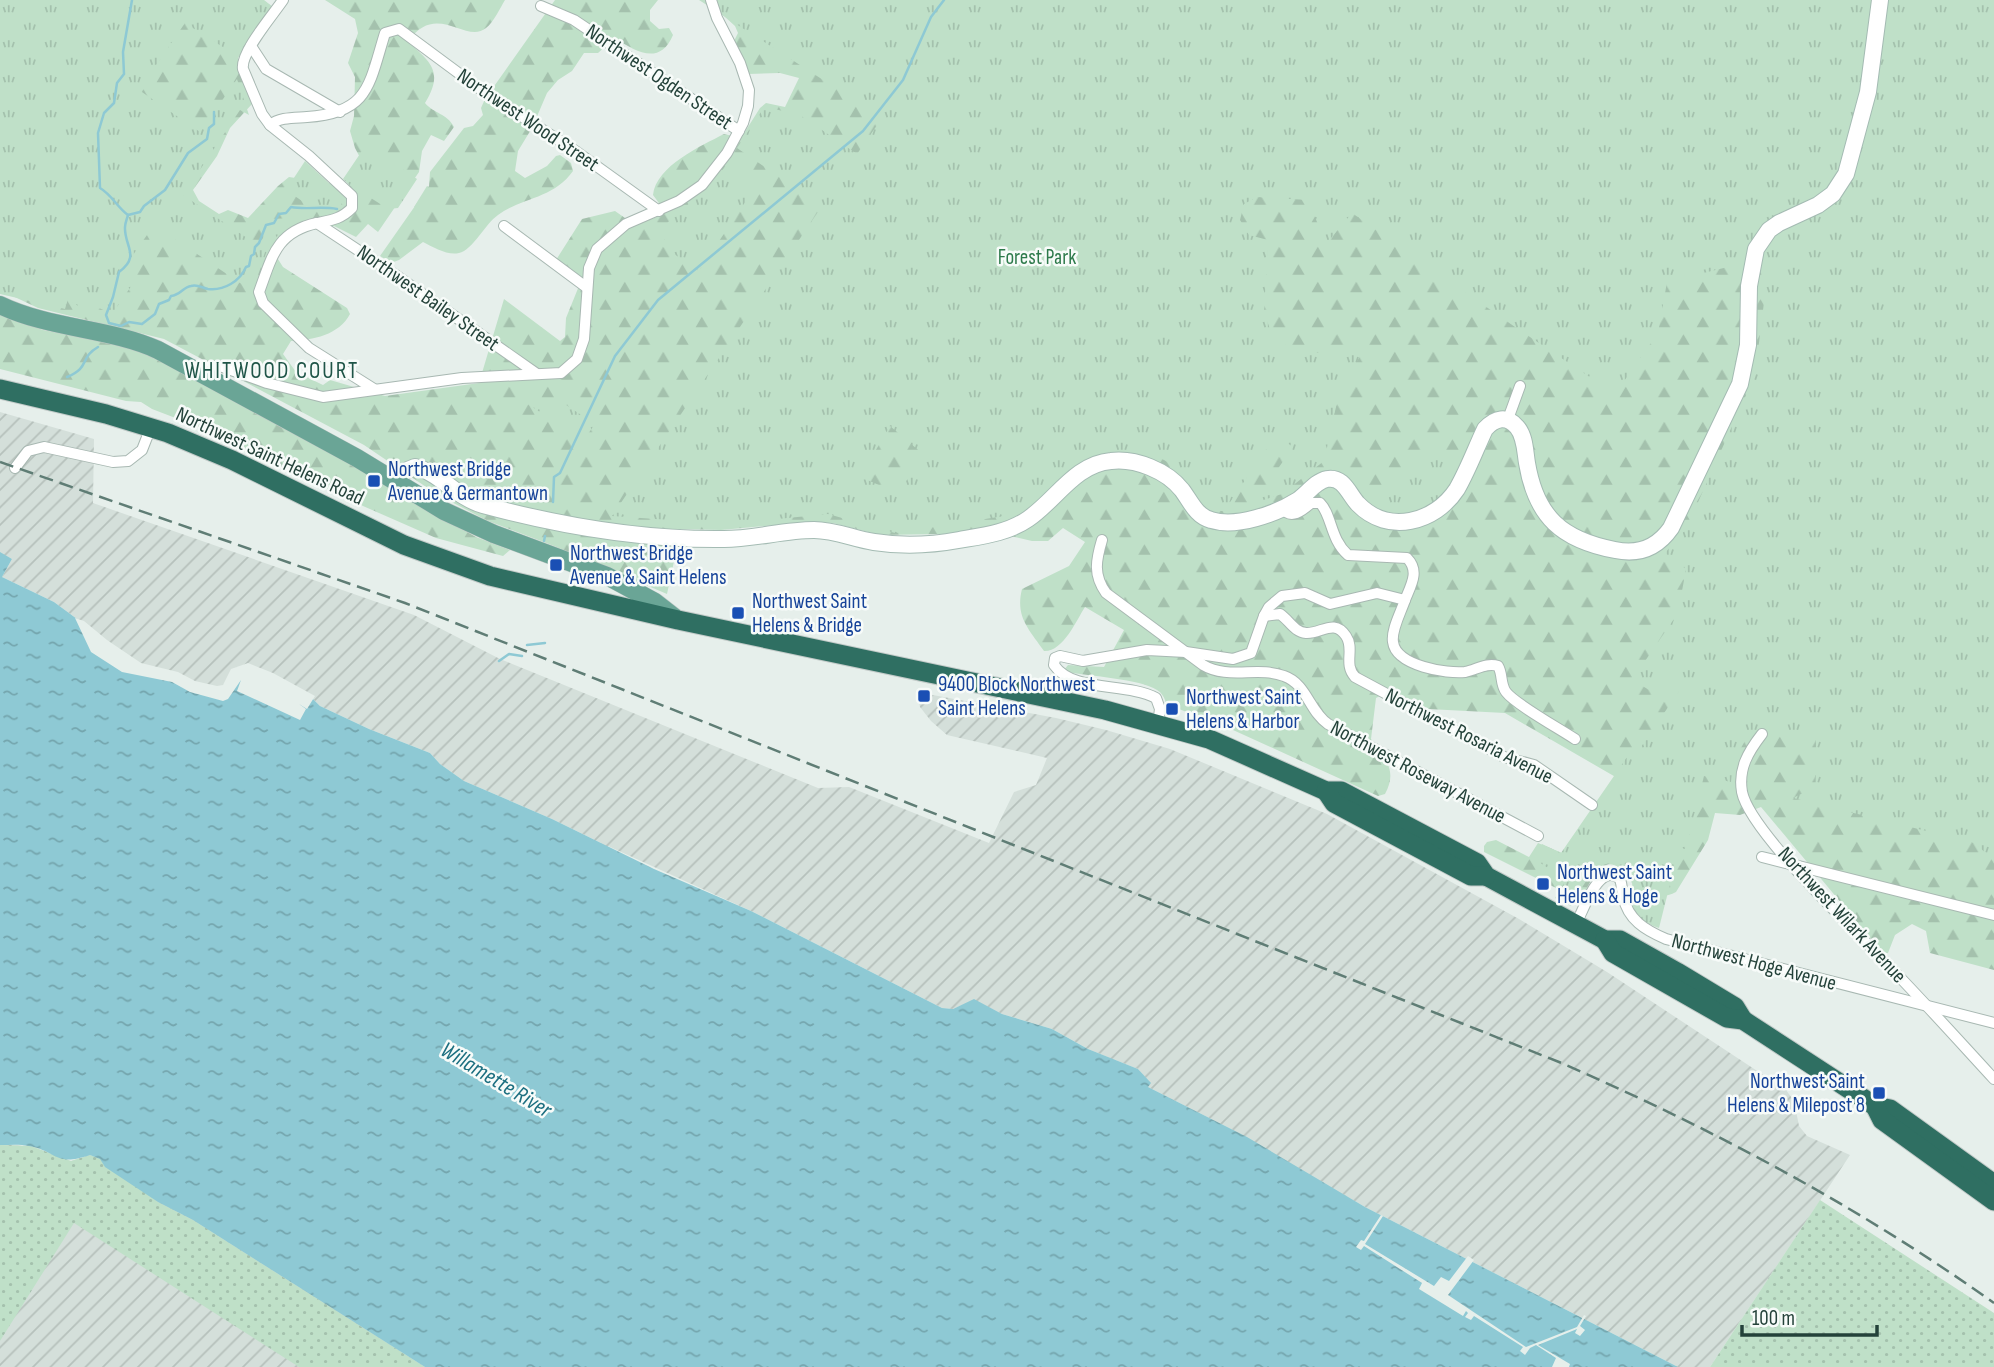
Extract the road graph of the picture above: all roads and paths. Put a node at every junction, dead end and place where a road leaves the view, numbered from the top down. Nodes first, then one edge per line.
1 (283, 0) edge
2 (711, 0) edge
3 (1880, 0) edge
4 (541, 6) dead end
5 (251, 46) junction
6 (340, 112) junction
7 (270, 125) junction
8 (739, 131) junction
9 (659, 211) junction
10 (317, 223) junction
11 (503, 226) dead end
12 (586, 287) junction
13 (0, 305) edge
14 (202, 373) junction
15 (538, 374) junction
16 (1520, 386) dead end
17 (0, 389) edge
18 (374, 390) junction
19 (1508, 419) junction
20 (151, 427) junction
21 (15, 468) dead end
22 (394, 481) junction
23 (1282, 508) junction
24 (1102, 540) dead end
25 (574, 564) junction
26 (583, 598) junction
27 (1405, 600) junction
28 (1264, 616) junction
29 (678, 620) junction
30 (1186, 652) junction
31 (1158, 724) junction
32 (1762, 734) dead end
33 (1575, 739) dead end
34 (1592, 805) dead end
35 (1538, 836) dead end
36 (1762, 857) dead end
37 (1791, 863) junction
38 (1994, 915) edge
39 (1576, 924) junction
40 (1929, 1008) junction
41 (1994, 1023) edge
42 (1994, 1079) edge
43 (1875, 1106) junction
44 (1994, 1184) edge
45 (1994, 1201) edge

1 - 5 street
2 - 8 street
3 - 19 main road
4 - 8 street, Northwest Ogden Street
5 - 6 street
5 - 7 street
6 - 7 street
6 - 9 street, Northwest Wood Street
7 - 10 street
8 - 9 street
9 - 12 street
10 - 15 street, Northwest Bailey Street
10 - 18 street
11 - 12 street
12 - 15 street
13 - 14 main road
14 - 18 street
14 - 22 main road
15 - 18 street
16 - 19 street
17 - 20 highway, Northwest Saint Helens Road
19 - 23 main road
20 - 21 street
20 - 26 highway, Northwest Saint Helens Road
22 - 23 main road
22 - 25 main road
23 - 27 street
24 - 30 street, Northwest Roseway Avenue
25 - 26 main road
25 - 29 main road
26 - 29 highway, Northwest Saint Helens Road
27 - 28 street
27 - 33 street
28 - 30 street
28 - 34 street, Northwest Rosaria Avenue
29 - 31 highway, Northwest Saint Helens Road
30 - 31 street
30 - 35 street, Northwest Roseway Avenue
31 - 39 highway, Northwest Saint Helens Road
32 - 37 street, Northwest Wilark Avenue
36 - 37 street
37 - 38 street
37 - 40 street, Northwest Wilark Avenue
39 - 40 street, Northwest Hoge Avenue
39 - 43 highway, Northwest Saint Helens Road
40 - 41 street, Northwest Hoge Avenue
40 - 42 street, Northwest Wilark Avenue
43 - 44 highway, Northwest Saint Helens Road
43 - 45 highway, Northwest Saint Helens Road

